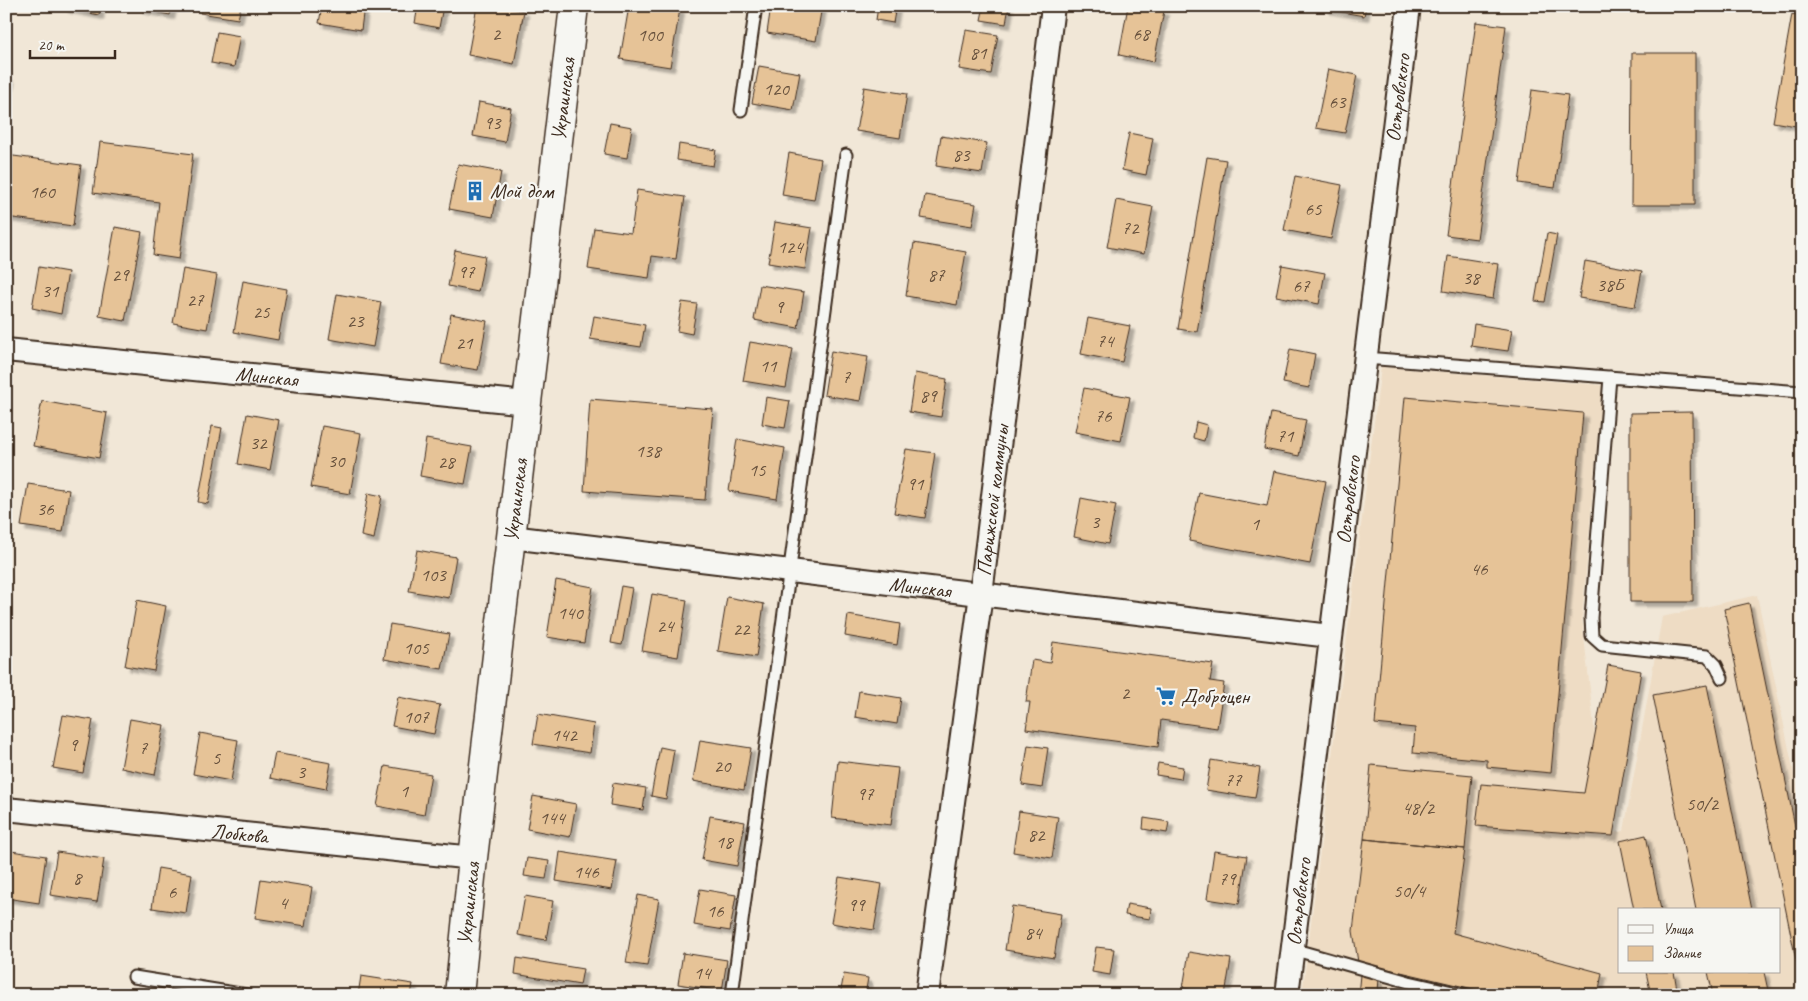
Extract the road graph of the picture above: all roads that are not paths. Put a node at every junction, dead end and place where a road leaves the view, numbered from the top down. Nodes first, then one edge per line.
1 (574, 6) edge
2 (756, 6) edge
3 (1053, 6) edge
4 (1409, 6) edge
5 (741, 110) dead end
6 (846, 156) dead end
7 (6, 350) edge
8 (1365, 358) junction
9 (1610, 377) junction
10 (1802, 392) edge
11 (527, 403) junction
12 (511, 537) junction
13 (789, 573) junction
14 (981, 594) junction
15 (1330, 636) junction
16 (1722, 678) dead end
17 (6, 808) edge
18 (472, 858) junction
19 (1292, 949) junction
20 (134, 977) dead end
21 (247, 995) edge
22 (459, 995) edge
23 (732, 995) edge
24 (927, 995) edge
25 (1286, 995) edge
26 (1466, 995) edge

1 - 11 street, Украинская
2 - 5 lane
3 - 14 street, Парижской коммуны
4 - 8 street, Островского
6 - 13 lane
7 - 11 street, Минская
8 - 9 lane
8 - 15 street, Островского
9 - 10 lane
9 - 16 lane
11 - 12 street, Украинская
12 - 13 street, Минская
12 - 18 street, Украинская
13 - 14 street, Минская
13 - 23 lane
14 - 15 street, Минская
14 - 24 street, Парижской коммуны
15 - 19 street, Островского
17 - 18 street, Лобкова
18 - 22 street, Украинская
19 - 25 street, Островского
19 - 26 lane
20 - 21 lane

